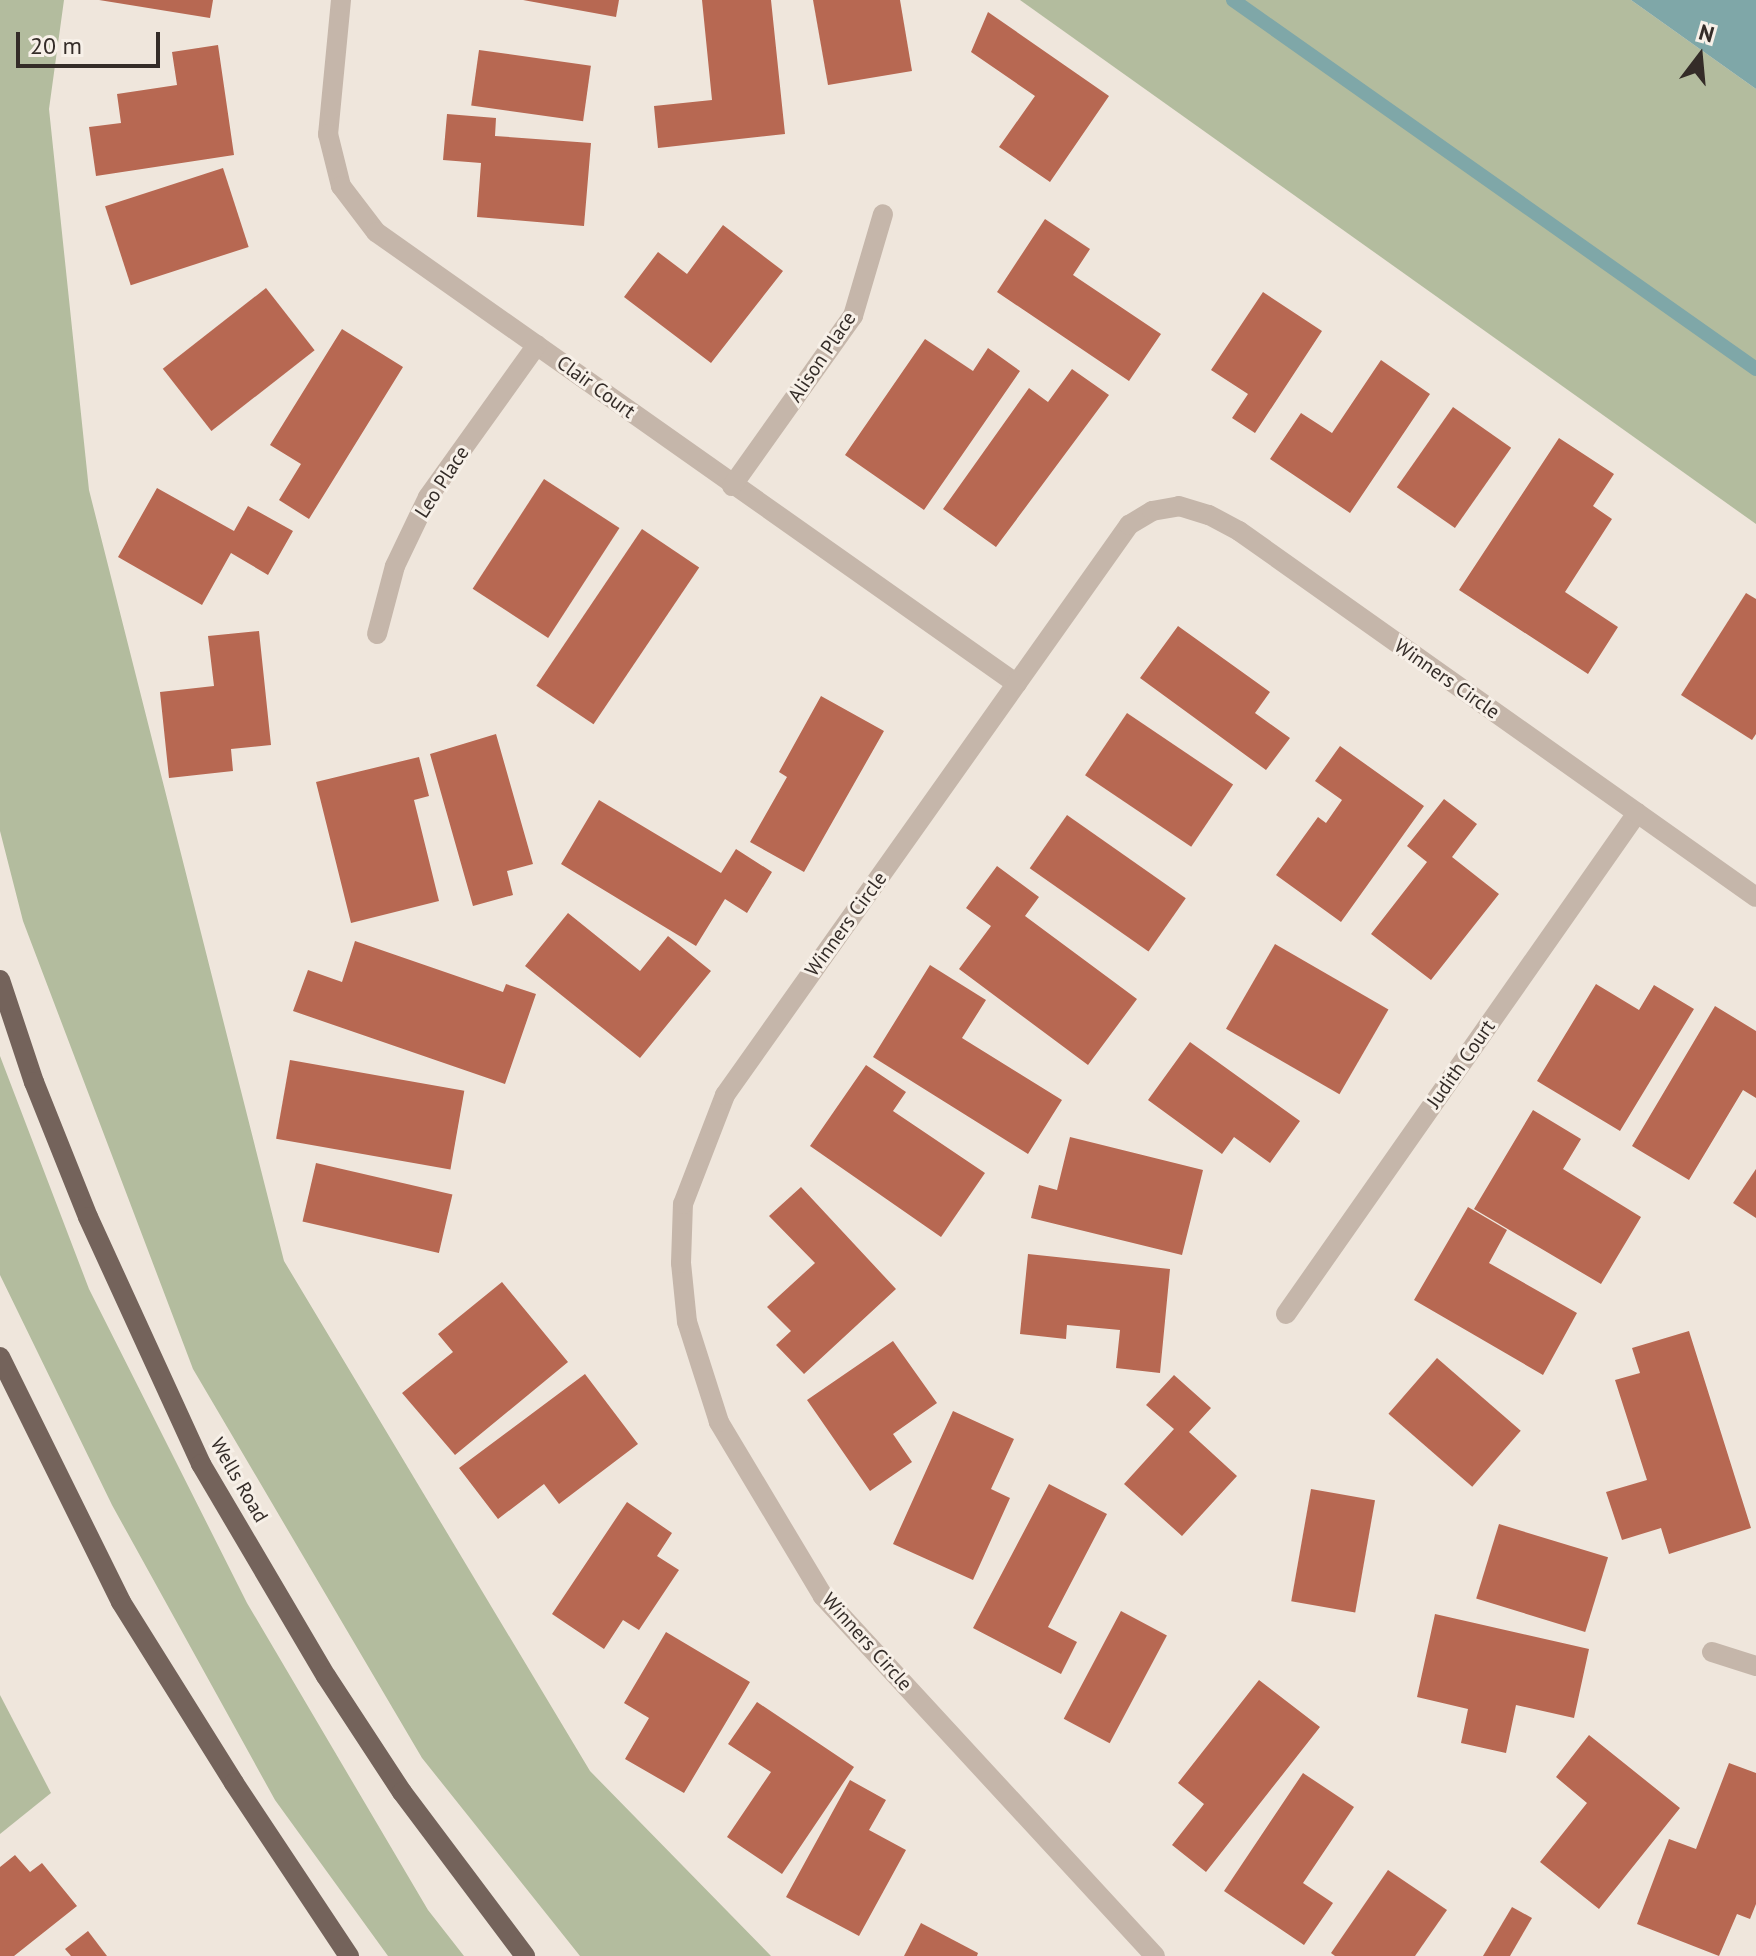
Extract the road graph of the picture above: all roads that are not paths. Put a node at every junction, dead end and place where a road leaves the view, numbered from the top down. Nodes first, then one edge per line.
1 (341, 0) edge
2 (883, 214) dead end
3 (537, 345) junction
4 (732, 486) junction
5 (377, 634) dead end
6 (1017, 684) junction
7 (1637, 813) junction
8 (1756, 897) edge
9 (0, 980) edge
10 (1286, 1314) dead end
11 (0, 1357) edge
12 (1712, 1652) dead end
13 (1756, 1666) edge
14 (349, 1956) edge
15 (525, 1956) edge
16 (1155, 1956) edge

1 - 3 street, Clair Court
2 - 4 street, Alison Place
3 - 4 street, Clair Court
3 - 5 street, Leo Place
4 - 6 street, Clair Court
6 - 7 street, Winners Circle
6 - 16 street, Winners Circle
7 - 8 street, Winners Circle
7 - 10 street, Judith Court
9 - 15 main road, Wells Road
11 - 14 main road
12 - 13 street

